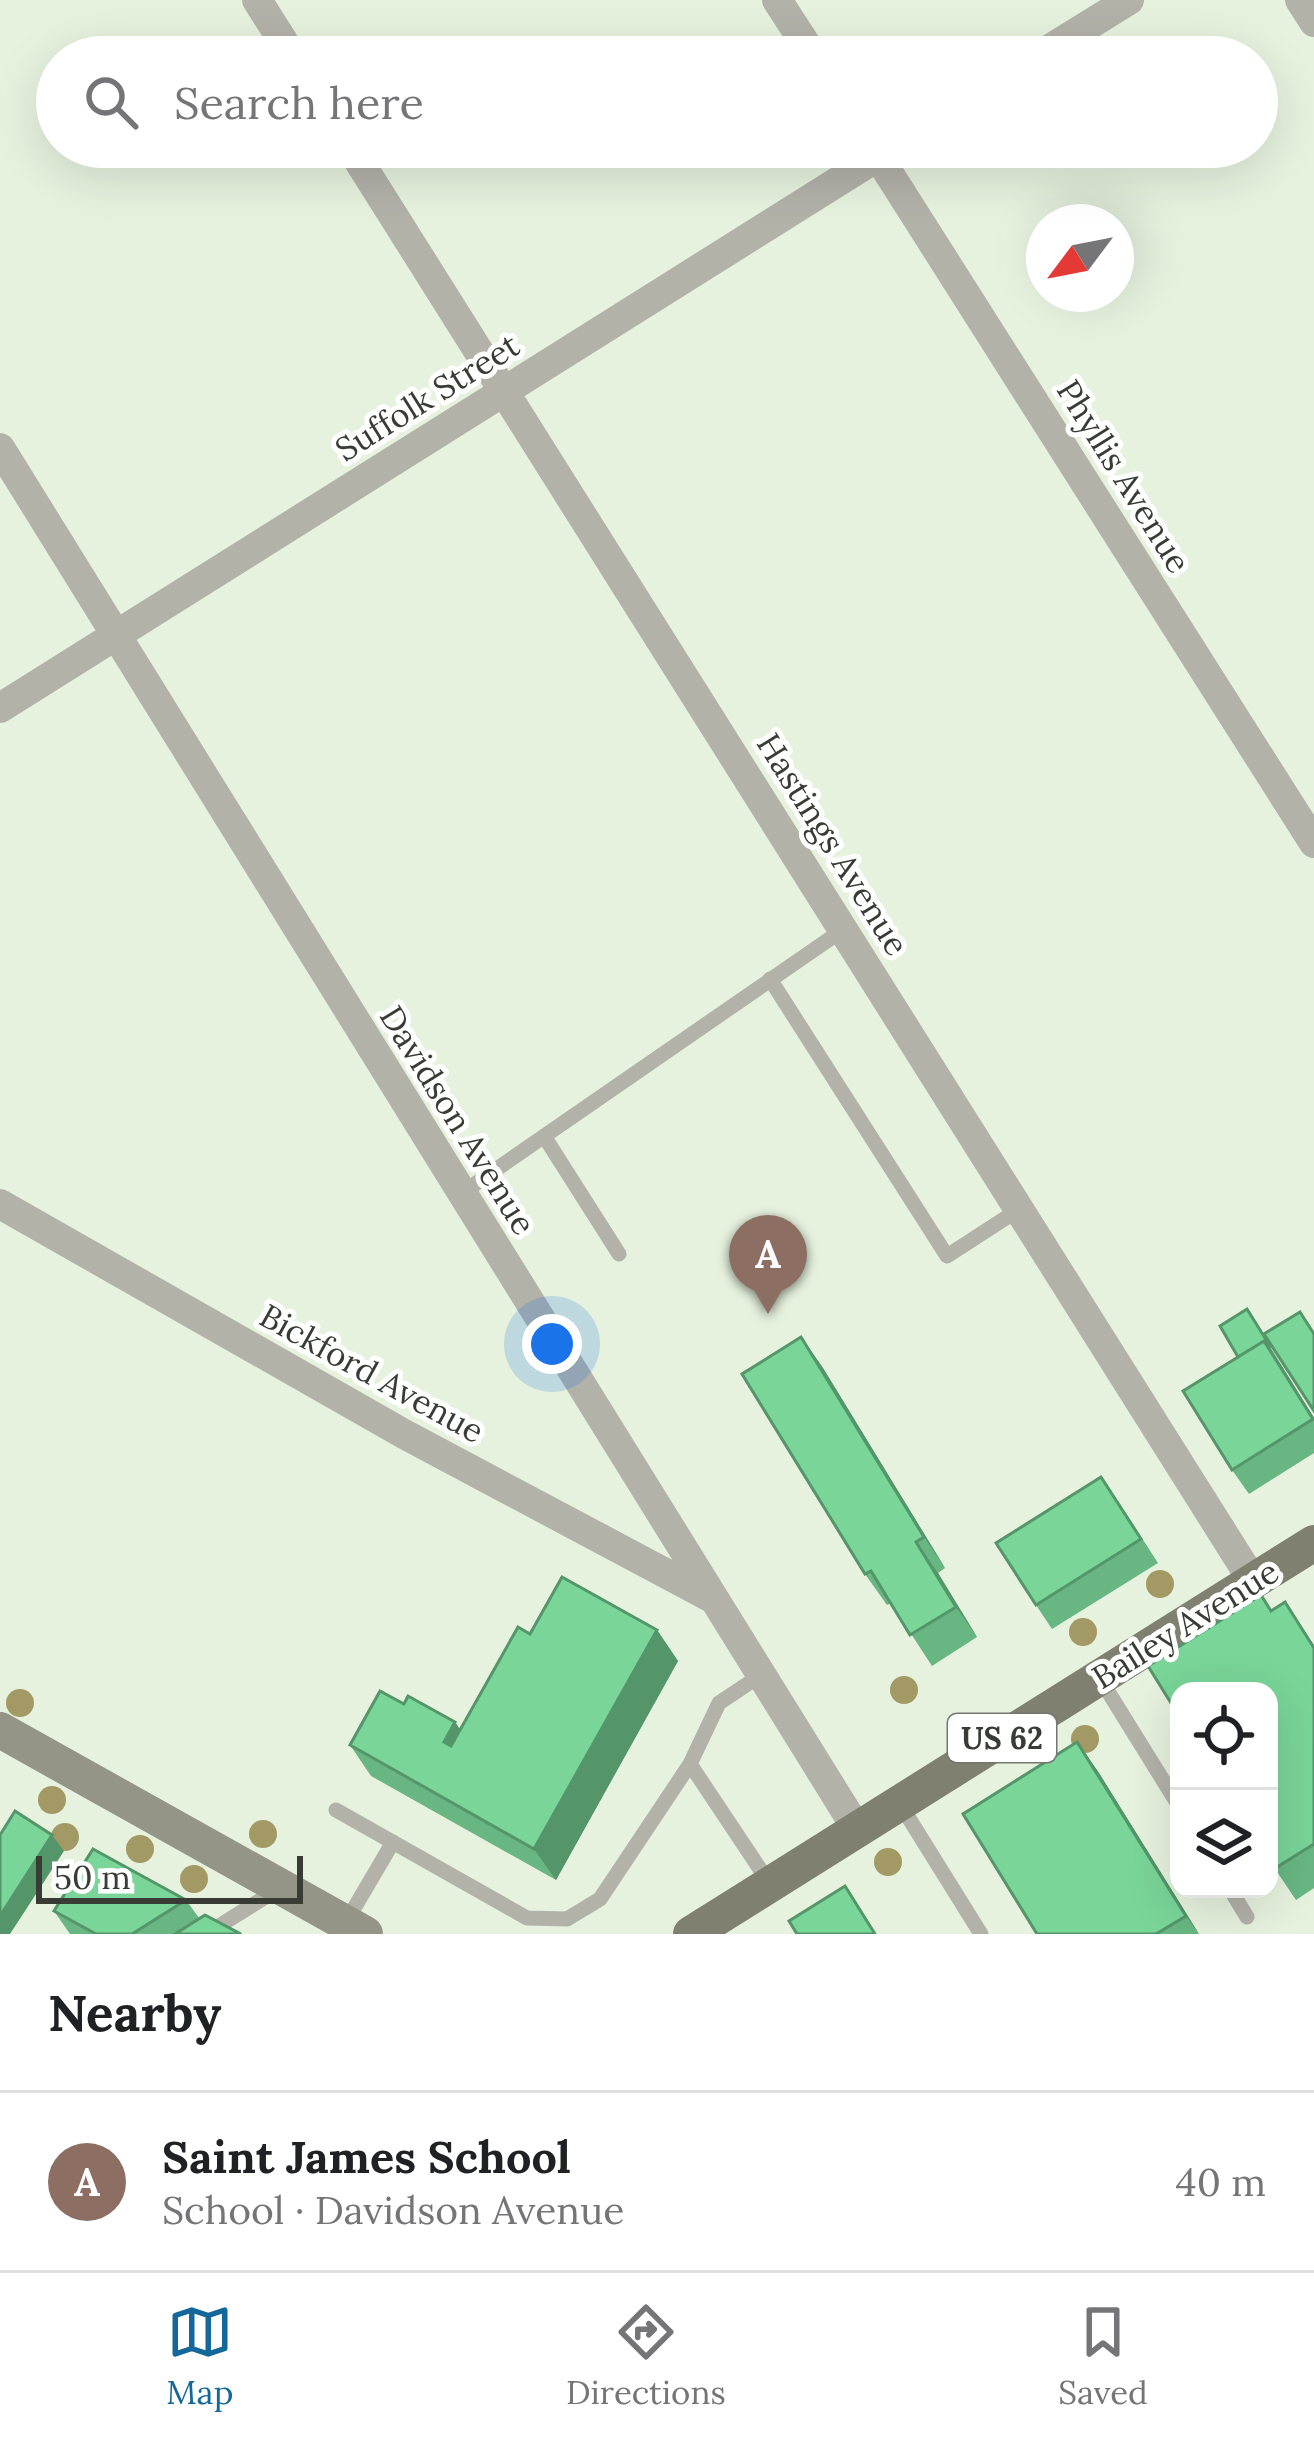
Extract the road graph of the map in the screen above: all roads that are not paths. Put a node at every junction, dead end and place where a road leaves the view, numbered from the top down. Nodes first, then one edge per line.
1 (256, 0) edge
2 (777, 0) edge
3 (1129, 0) edge
4 (1300, 0) edge
5 (1314, 22) edge
6 (279, 36) edge
7 (800, 36) edge
8 (1071, 36) edge
9 (363, 168) edge
10 (853, 168) edge
11 (892, 168) edge
12 (504, 391) junction
13 (0, 448) edge
14 (116, 636) junction
15 (0, 708) edge
16 (1314, 843) edge
17 (844, 928) junction
18 (770, 980) junction
19 (544, 1136) junction
20 (462, 1193) junction
21 (0, 1204) edge
22 (1021, 1208) junction
23 (619, 1254) dead end
24 (1314, 1544) edge
25 (1253, 1581) junction
26 (712, 1598) junction
27 (761, 1675) junction
28 (1099, 1677) junction
29 (0, 1730) edge
30 (690, 1764) junction
31 (1170, 1791) edge
32 (899, 1802) junction
33 (336, 1810) dead end
34 (857, 1829) junction
35 (393, 1842) junction
36 (770, 1884) junction
37 (282, 1886) junction
38 (1235, 1898) edge
39 (1247, 1917) dead end
40 (355, 1929) edge
41 (206, 1934) edge
42 (691, 1934) edge
43 (981, 1934) edge

1 - 6 street
2 - 7 street
3 - 8 street
4 - 5 street
9 - 12 street, Hastings Avenue
10 - 12 street, Suffolk Street
11 - 16 street, Phyllis Avenue
12 - 14 street, Suffolk Street
12 - 17 street, Hastings Avenue
13 - 14 street, Davidson Avenue
14 - 15 street, Suffolk Street
14 - 20 street, Davidson Avenue
17 - 18 lane
17 - 22 street, Hastings Avenue
18 - 19 lane
18 - 22 lane
19 - 20 lane
19 - 23 lane
20 - 26 street, Davidson Avenue
21 - 26 street, Bickford Avenue
22 - 25 street, Hastings Avenue
24 - 25 main road, Bailey Avenue / US 62
25 - 28 main road, Bailey Avenue / US 62
26 - 27 street, Davidson Avenue
27 - 30 lane
27 - 34 street, Davidson Avenue
28 - 31 lane
28 - 32 main road, Bailey Avenue / US 62
29 - 37 street
30 - 35 lane
30 - 36 lane
32 - 34 main road, Bailey Avenue / US 62
32 - 43 lane
33 - 35 lane
34 - 36 main road, Bailey Avenue / US 62
35 - 40 lane
36 - 42 main road, Bailey Avenue / US 62
37 - 40 street
37 - 41 lane
38 - 39 lane

